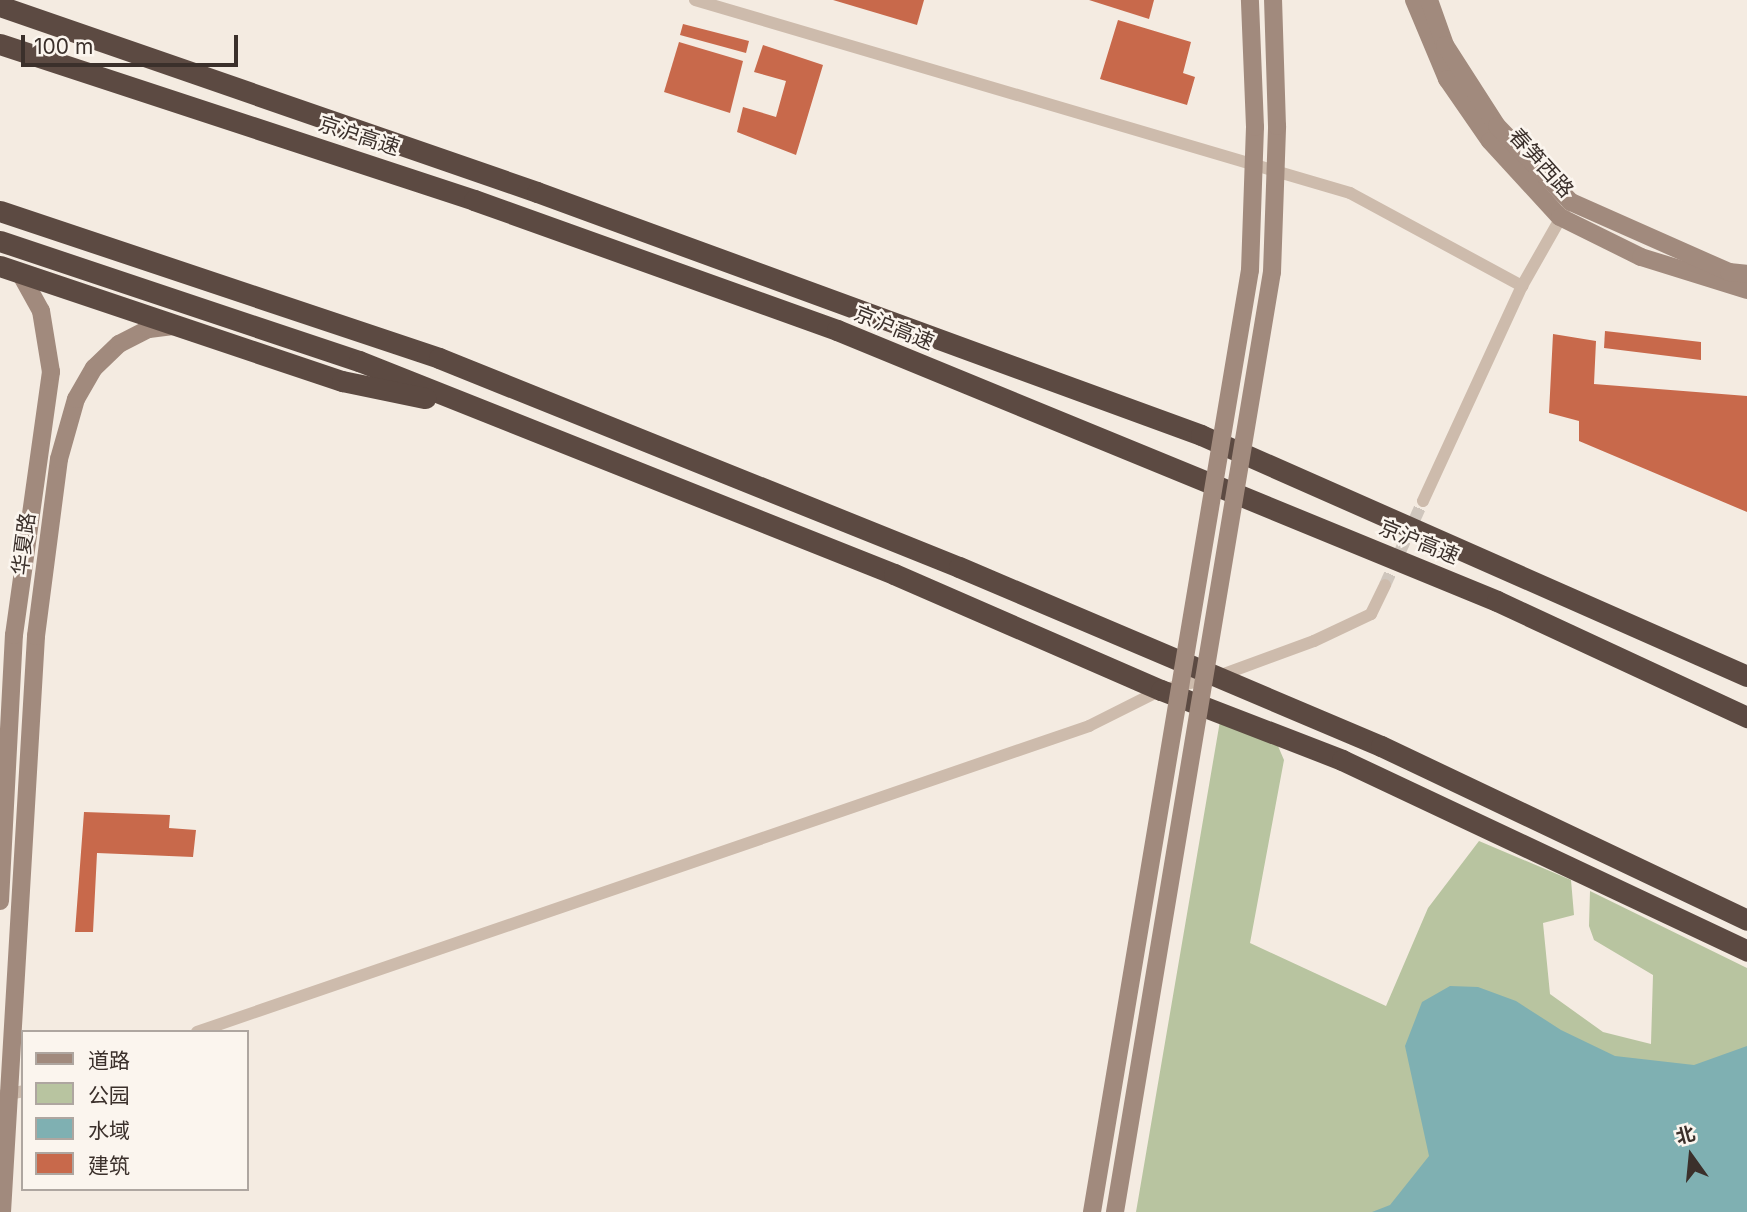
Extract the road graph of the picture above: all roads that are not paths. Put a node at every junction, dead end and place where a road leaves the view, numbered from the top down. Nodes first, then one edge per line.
1 (695, 0) edge
2 (1250, 0) edge
3 (1273, 0) edge
4 (1414, 0) edge
5 (1429, 0) edge
6 (0, 6) edge
7 (0, 44) edge
8 (1572, 202) junction
9 (0, 211) edge
10 (1560, 217) junction
11 (0, 241) edge
12 (10, 269) edge
13 (1747, 274) edge
14 (1522, 286) junction
15 (1747, 290) edge
16 (182, 325) junction
17 (481, 410) junction
18 (1423, 500) tunnel mouth
19 (1385, 584) tunnel mouth
20 (1747, 676) edge
21 (1216, 677) junction
22 (1161, 690) junction
23 (1747, 717) edge
24 (0, 901) edge
25 (1747, 920) edge
26 (1747, 951) edge
27 (203, 1030) edge
28 (11, 1094) edge
29 (2, 1212) edge
30 (1093, 1212) edge
31 (1115, 1212) edge

1 - 14 street
2 - 30 main road, bridge
3 - 31 main road, bridge
4 - 10 main road, 春笋西路
5 - 8 main road, 春笋西路
6 - 20 highway, 京沪高速
7 - 23 highway, 京沪高速
8 - 10 street
8 - 13 main road, 春笋西路
9 - 21 highway
10 - 14 street
10 - 15 main road, 春笋西路
11 - 17 highway
12 - 16 highway
12 - 24 main road, 华夏路
14 - 18 street
16 - 17 highway
16 - 28 main road, 华夏路
17 - 22 highway
19 - 21 street
21 - 22 street
21 - 25 highway
22 - 26 highway
22 - 27 street
28 - 29 main road, 华夏路

